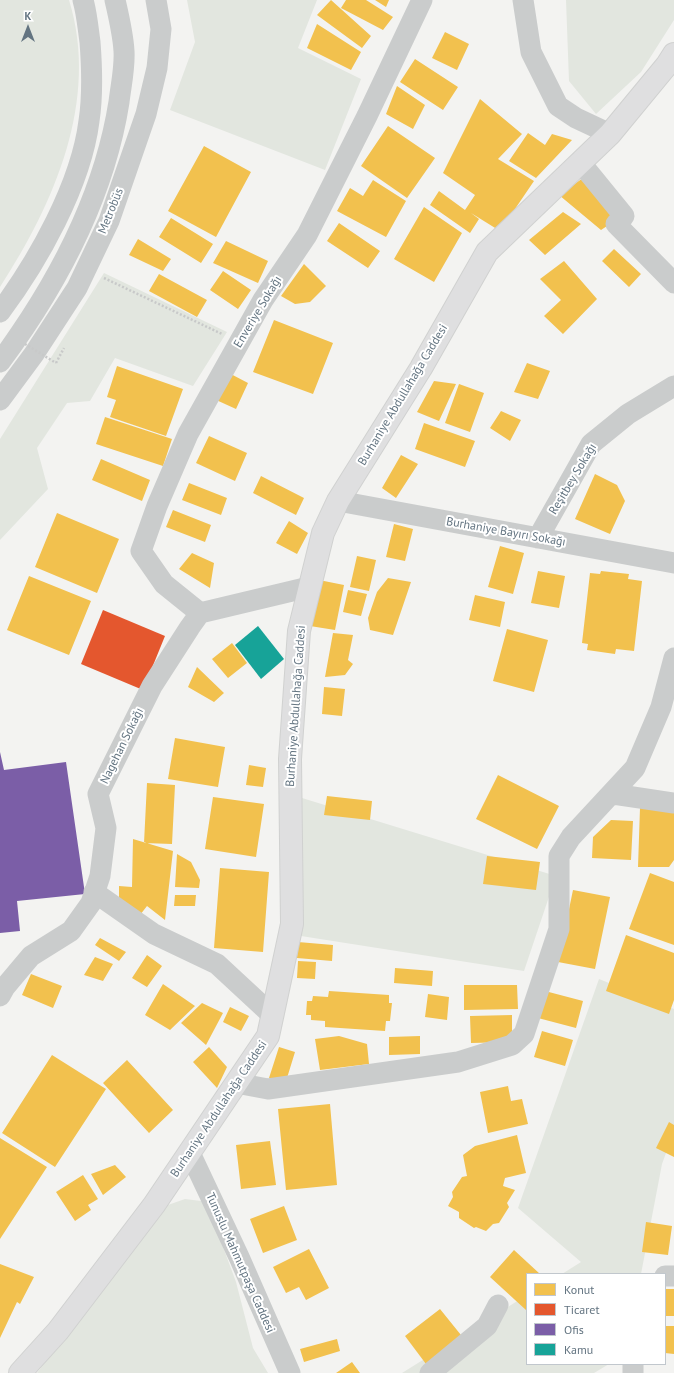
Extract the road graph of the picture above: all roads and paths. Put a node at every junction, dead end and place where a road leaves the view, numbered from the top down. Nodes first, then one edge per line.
1 (83, 0) edge
2 (115, 0) edge
3 (156, 0) edge
4 (422, 0) edge
5 (524, 0) edge
6 (674, 54) edge
7 (610, 134) junction
8 (580, 162) junction
9 (104, 277) dead end
10 (674, 283) edge
11 (0, 312) edge
12 (240, 343) junction
13 (25, 344) dead end
14 (66, 344) dead end
15 (0, 362) edge
16 (674, 386) edge
17 (0, 400) edge
18 (338, 501) junction
19 (538, 538) junction
20 (674, 563) edge
21 (309, 587) junction
22 (200, 613) junction
23 (674, 658) edge
24 (613, 794) junction
25 (674, 803) edge
26 (94, 892) junction
27 (0, 996) edge
28 (272, 1016) junction
29 (236, 1083) junction
30 (190, 1153) junction
31 (498, 1305) dead end
32 (20, 1373) edge
33 (290, 1373) edge
34 (430, 1373) edge

1 - 11 street
2 - 15 street, Metrobüs
3 - 17 street, Metrobüs
4 - 12 street, Enveriye Sokağı
5 - 7 street
6 - 7 main road, Burhaniye Abdullahağa Caddesi
7 - 8 main road, Burhaniye Abdullahağa Caddesi
8 - 10 street
8 - 18 main road, Burhaniye Abdullahağa Caddesi
9 - 12 path
12 - 22 street, Enveriye Sokağı
13 - 14 path, bridge
16 - 19 street, Reşitbey Sokağı
18 - 19 street, Burhaniye Bayırı Sokağı
18 - 21 main road, Burhaniye Abdullahağa Caddesi
19 - 20 street, Burhaniye Bayırı Sokağı
21 - 22 street
21 - 28 main road, Burhaniye Abdullahağa Caddesi
22 - 26 street, Nagehan Sokağı
23 - 24 street
24 - 25 street
24 - 29 street
26 - 27 street, Nagehan Sokağı
26 - 28 street
28 - 29 main road, Burhaniye Abdullahağa Caddesi
29 - 30 main road, Burhaniye Abdullahağa Caddesi
30 - 32 main road, Burhaniye Abdullahağa Caddesi
30 - 33 street, Tunuslu Mahmutpaşa Caddesi
31 - 34 street

